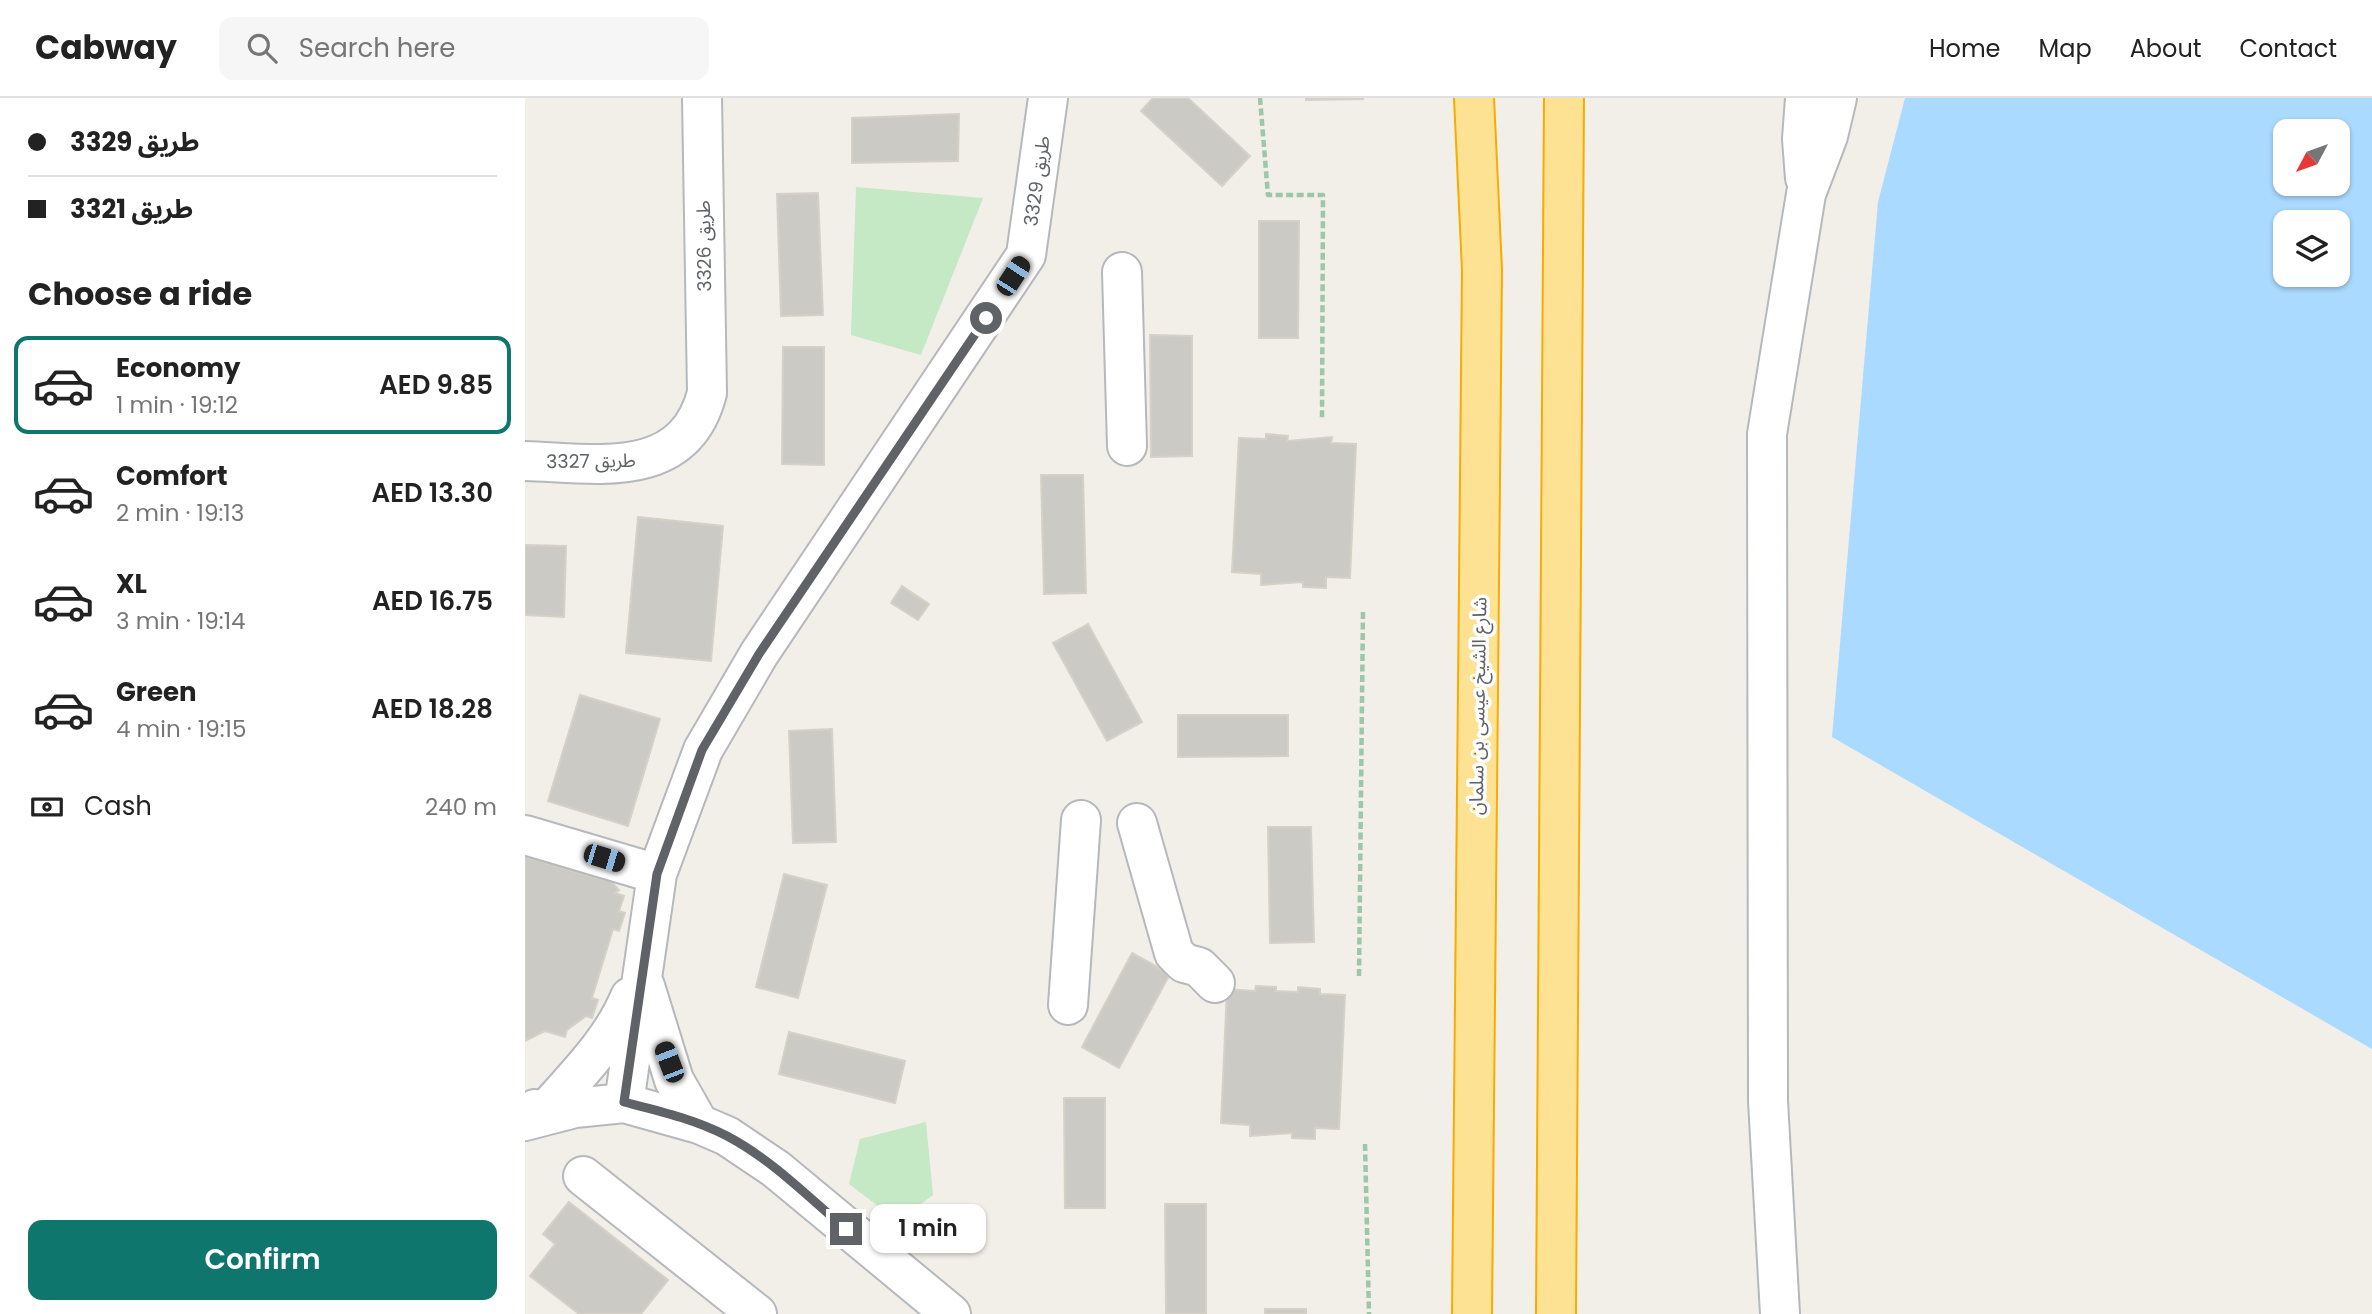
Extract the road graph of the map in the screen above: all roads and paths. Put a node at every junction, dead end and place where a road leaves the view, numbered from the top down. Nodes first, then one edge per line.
1 (702, 98) edge
2 (1048, 98) edge
3 (1260, 98) edge
4 (1474, 98) edge
5 (1564, 98) edge
6 (1805, 98) edge
7 (1837, 98) edge
8 (1806, 194) junction
9 (1122, 272) dead end
10 (707, 393) joint
11 (1322, 420) dead end
12 (1127, 446) dead end
13 (525, 461) edge
14 (1363, 610) dead end
15 (1081, 820) dead end
16 (1137, 823) dead end
17 (525, 835) edge
18 (657, 874) junction
19 (641, 970) junction
20 (1359, 976) dead end
21 (1215, 983) dead end
22 (1069, 1005) dead end
23 (624, 1102) junction
24 (531, 1112) edge
25 (699, 1124) junction
26 (1364, 1144) dead end
27 (583, 1176) dead end
28 (757, 1314) edge
29 (951, 1314) edge
30 (1369, 1314) edge
31 (1472, 1314) edge
32 (1556, 1314) edge
33 (1780, 1314) edge

1 - 10 street, طريق 3326
2 - 18 street, طريق 3329
3 - 11 path
4 - 31 highway, شارع الشيخ عيسى بن سلمان
5 - 32 highway
6 - 8 street
7 - 8 street
8 - 33 street
9 - 12 street
10 - 13 street, طريق 3327
14 - 20 path
15 - 22 street
16 - 21 street
17 - 18 street
18 - 19 street, طريق 3329
19 - 23 street, طريق 3329
19 - 24 street
19 - 25 street
23 - 24 street
23 - 25 street
25 - 29 street
26 - 30 path
27 - 28 street

